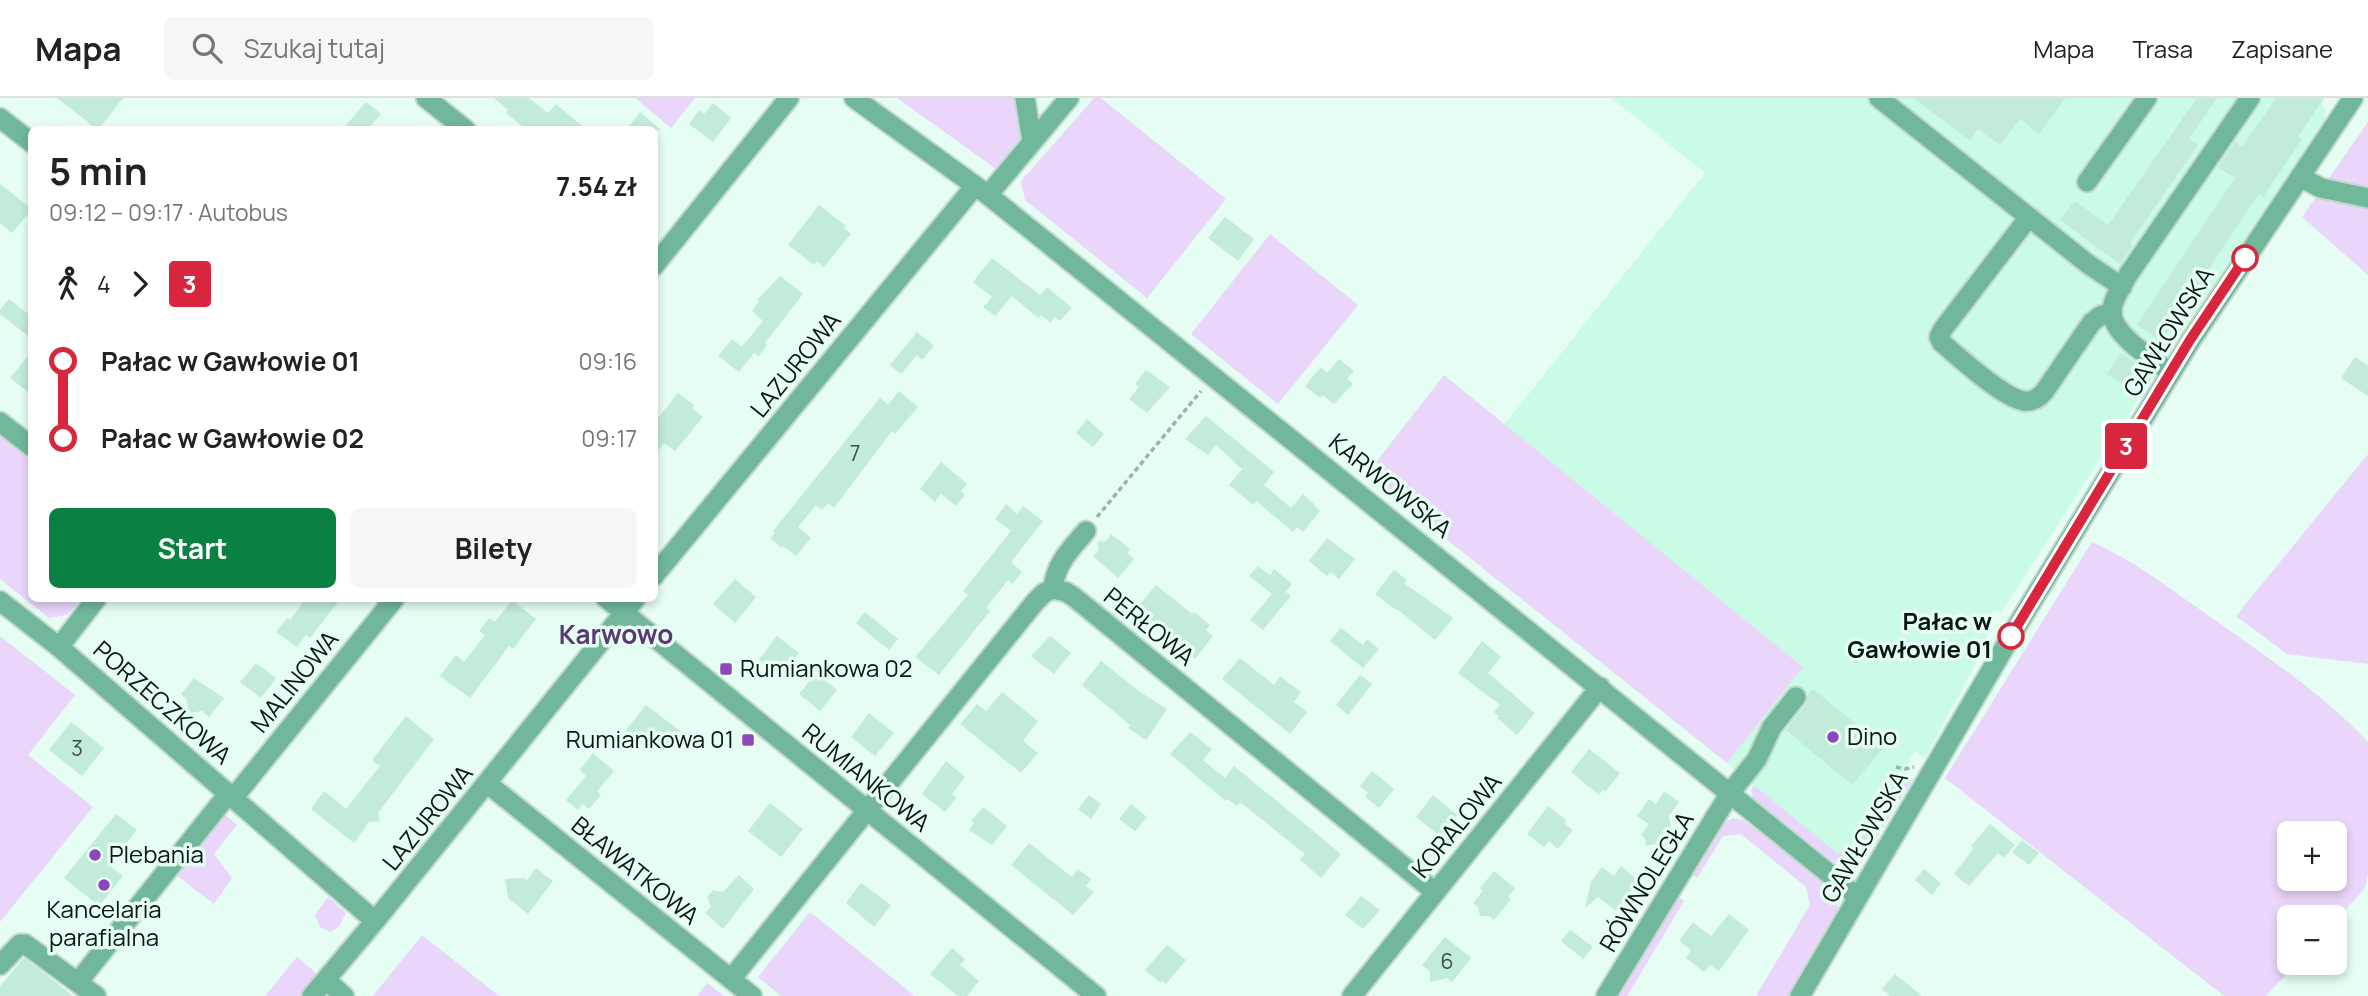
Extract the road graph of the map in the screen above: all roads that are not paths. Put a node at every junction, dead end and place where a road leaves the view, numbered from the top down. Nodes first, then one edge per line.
1 (426, 98) edge
2 (789, 98) edge
3 (854, 98) edge
4 (1025, 98) edge
5 (1067, 98) edge
6 (1879, 98) edge
7 (2147, 98) edge
8 (2250, 98) edge
9 (2351, 99) edge
10 (0, 118) edge
11 (461, 126) edge
12 (28, 140) edge
13 (1032, 141) junction
14 (2300, 177) junction
15 (2087, 182) dead end
16 (982, 190) junction
17 (2368, 198) edge
18 (2029, 217) junction
19 (658, 261) edge
20 (2122, 287) junction
21 (2112, 312) junction
22 (2171, 373) junction
23 (0, 422) edge
24 (28, 444) edge
25 (1086, 531) road end
26 (658, 571) edge
27 (1053, 589) junction
28 (0, 601) edge
29 (94, 602) edge
30 (392, 602) edge
31 (630, 606) edge
32 (59, 647) junction
33 (1601, 687) junction
34 (1796, 697) dead end
35 (488, 784) junction
36 (1730, 793) junction
37 (231, 795) junction
38 (869, 811) junction
39 (1435, 892) junction
40 (1858, 897) junction
41 (375, 921) junction
42 (0, 965) edge
43 (731, 979) junction
44 (326, 980) junction
45 (78, 982) junction
46 (96, 996) edge
47 (312, 996) edge
48 (344, 996) edge
49 (752, 996) edge
50 (1096, 996) edge
51 (1352, 996) edge
52 (1605, 996) edge
53 (1800, 996) edge

1 - 11 street
2 - 19 street
3 - 16 street, KARWOWSKA
4 - 13 street
5 - 13 street
6 - 18 street
7 - 15 street
8 - 20 street
9 - 14 street, GAWŁOWSKA
10 - 12 street
13 - 16 street
14 - 17 street
14 - 22 street, GAWŁOWSKA
16 - 26 street, LAZUROWA
16 - 33 street, KARWOWSKA
18 - 20 street
18 - 21 street
20 - 21 street
21 - 22 street
22 - 40 street, GAWŁOWSKA
23 - 24 street
25 - 27 street
27 - 38 street
27 - 39 street, PERŁOWA
28 - 32 street, PORZECZKOWA
29 - 32 street, PORZECZKOWA
30 - 37 street, MALINOWA
31 - 35 street, LAZUROWA
31 - 38 street, RUMIANKOWA
32 - 37 street, PORZECZKOWA
33 - 36 street, KARWOWSKA
33 - 39 street, KORALOWA
34 - 36 street, RÓWNOLEGŁA
35 - 41 street, LAZUROWA
35 - 43 street, BŁAWATKOWA
36 - 40 street, KARWOWSKA
36 - 52 street, RÓWNOLEGŁA
37 - 41 street
37 - 45 street, MALINOWA
38 - 43 street
38 - 50 street, RUMIANKOWA
39 - 51 street, KORALOWA
40 - 53 street, GAWŁOWSKA
41 - 44 street, LAZUROWA
42 - 45 street
43 - 49 street, BŁAWATKOWA
44 - 47 street, LAZUROWA
44 - 48 street
45 - 46 street

